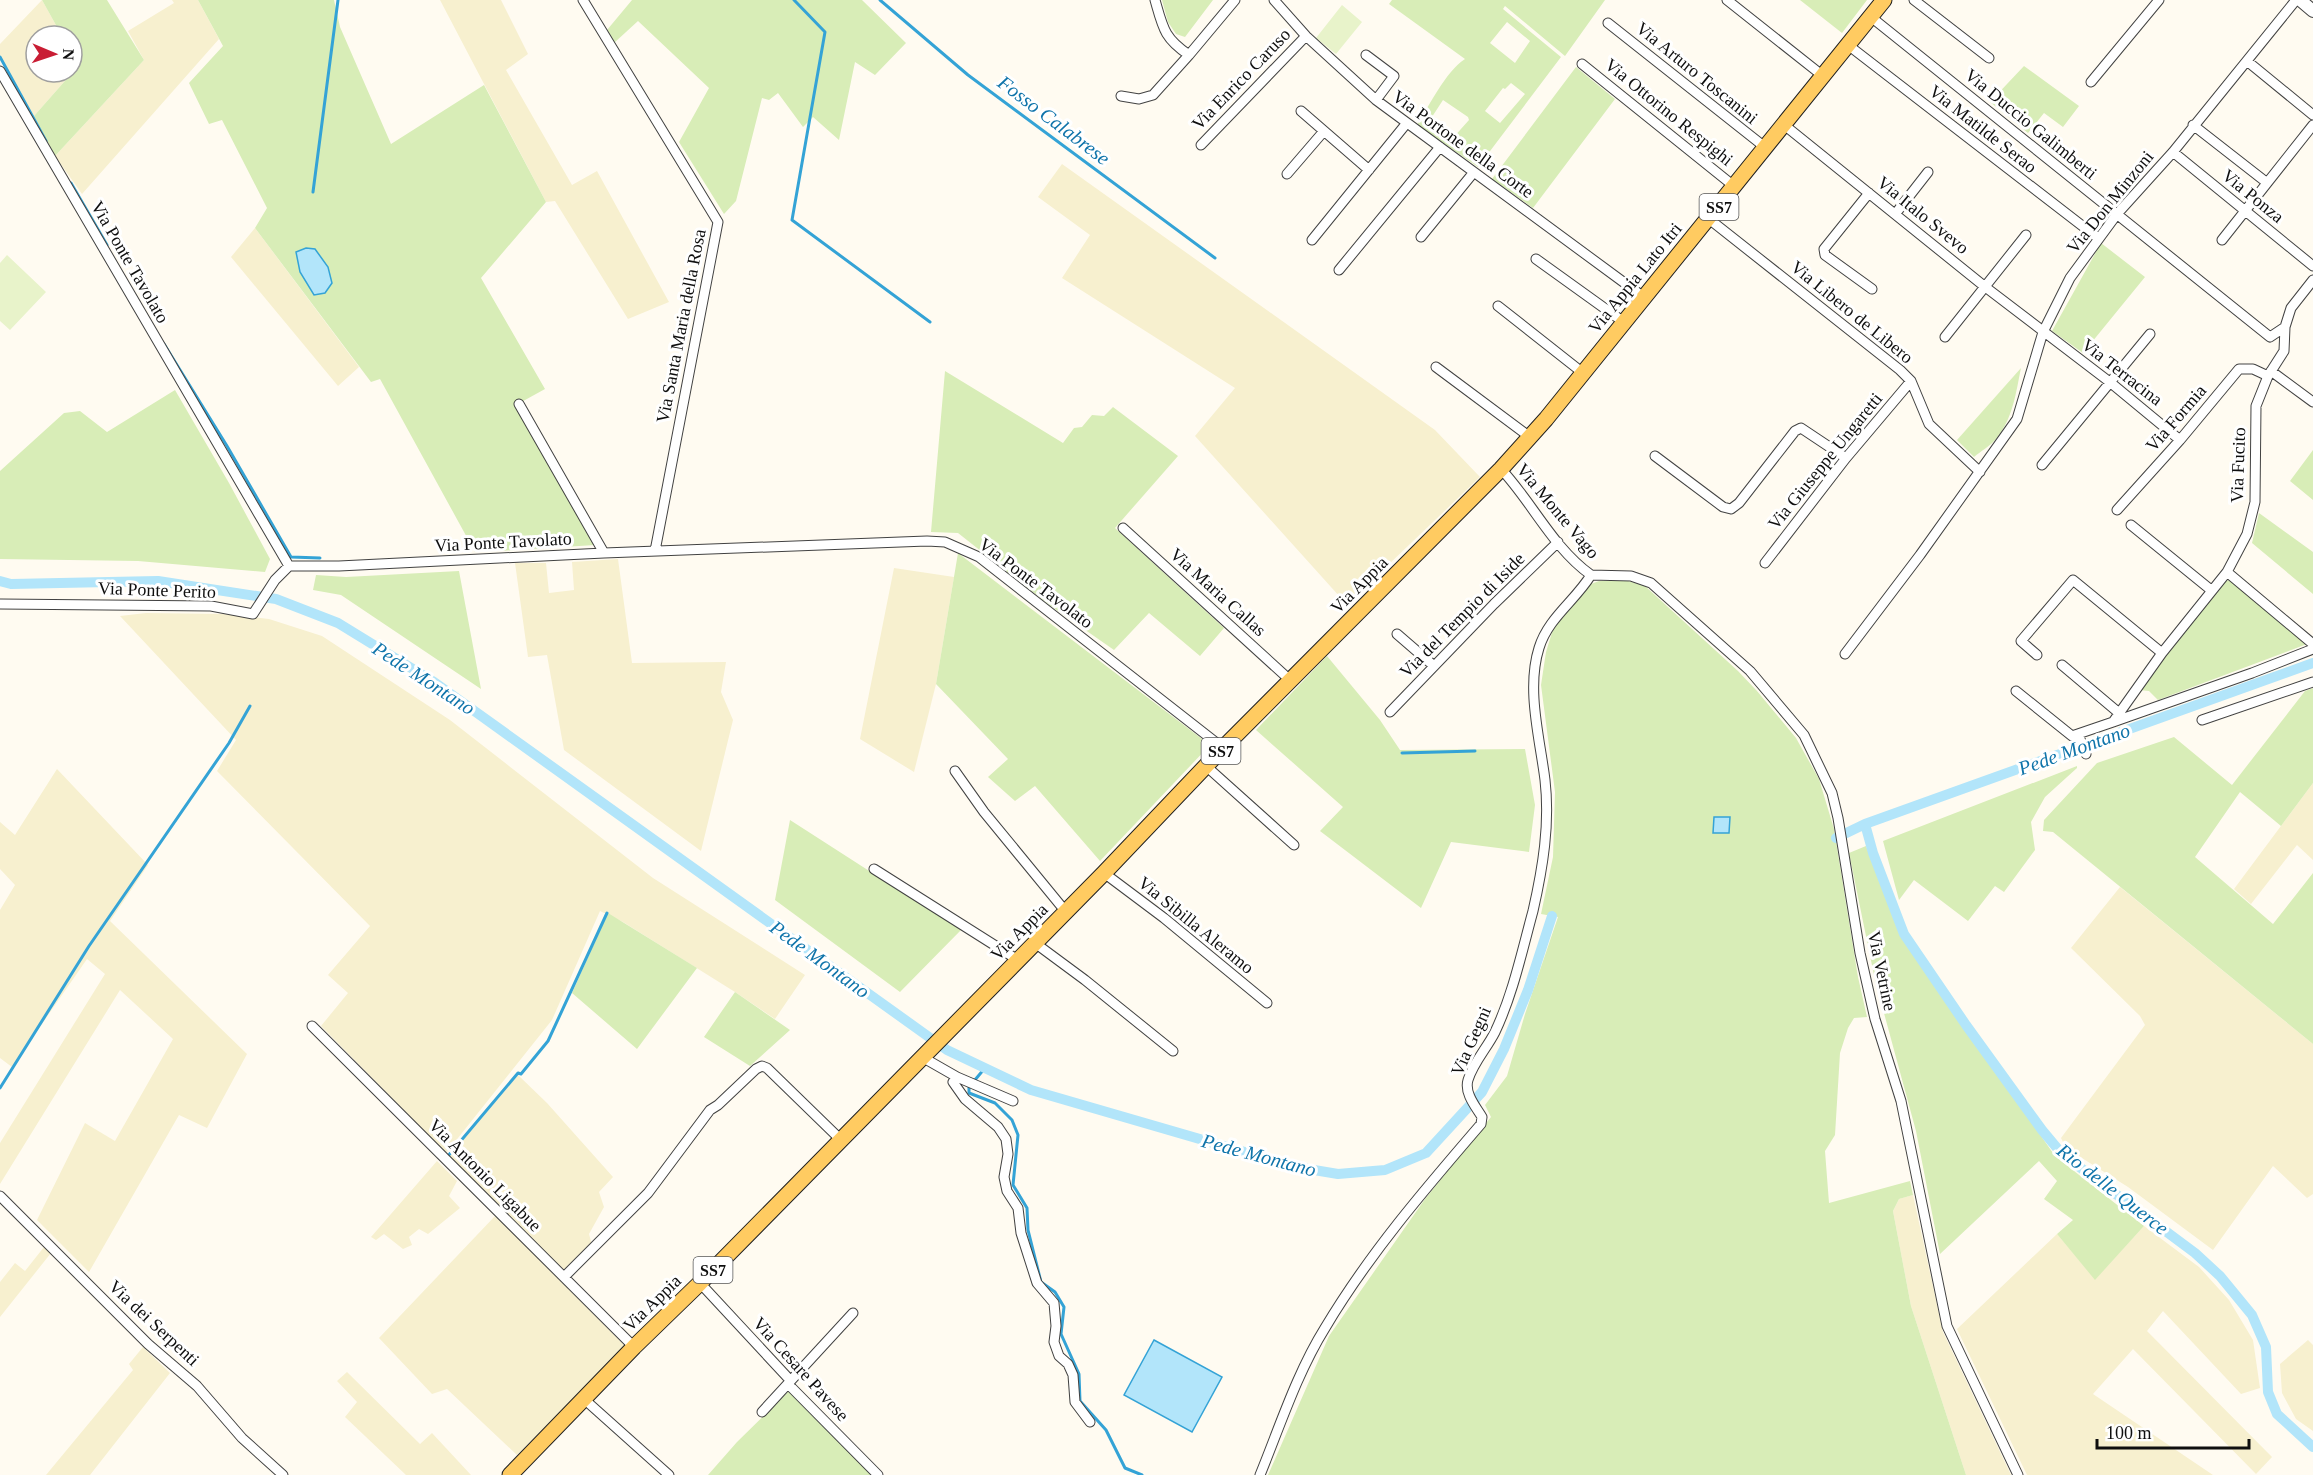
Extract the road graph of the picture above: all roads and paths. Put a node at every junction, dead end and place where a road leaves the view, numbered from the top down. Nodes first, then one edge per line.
1 (583, 0) edge
2 (1155, 0) edge
3 (1235, 0) edge
4 (1274, 0) edge
5 (1727, 0) edge
6 (1884, 0) edge
7 (1914, 0) edge
8 (2159, 0) edge
9 (2298, 0) edge
10 (2313, 10) edge
11 (1871, 17) junction
12 (1608, 23) dead end
13 (1306, 36) junction
14 (1848, 45) junction
15 (1189, 55) junction
16 (1366, 55) dead end
17 (1989, 58) dead end
18 (2247, 61) junction
19 (1582, 64) dead end
20 (0, 71) edge
21 (1824, 76) junction
22 (2091, 82) dead end
23 (1121, 96) dead end
24 (1376, 100) junction
25 (1301, 111) dead end
26 (2313, 115) edge
27 (1406, 124) junction
28 (1784, 124) junction
29 (2193, 125) junction
30 (2313, 125) edge
31 (1324, 131) junction
32 (1201, 145) dead end
33 (1440, 147) junction
34 (1766, 148) junction
35 (2173, 152) junction
36 (1369, 170) junction
37 (1474, 172) junction
38 (1928, 172) dead end
39 (1287, 174) dead end
40 (2266, 182) junction
41 (1735, 187) junction
42 (1869, 193) junction
43 (2244, 210) junction
44 (1896, 213) junction
45 (2117, 214) junction
46 (1709, 219) junction
47 (2026, 235) dead end
48 (1421, 237) dead end
49 (2098, 238) junction
50 (1312, 240) dead end
51 (2222, 240) dead end
52 (1536, 259) dead end
53 (2313, 266) edge
54 (1339, 270) dead end
55 (2313, 280) edge
56 (1984, 286) junction
57 (1872, 290) dead end
58 (1645, 298) junction
59 (1498, 306) dead end
60 (1625, 323) junction
61 (2285, 327) junction
62 (2043, 332) junction
63 (2150, 334) dead end
64 (1945, 337) dead end
65 (1436, 367) dead end
66 (1583, 373) junction
67 (2269, 374) junction
68 (1911, 381) junction
69 (2111, 383) junction
70 (2313, 402) edge
71 (519, 404) dead end
72 (1551, 412) joint
73 (1530, 437) junction
74 (2180, 440) junction
75 (1655, 456) dead end
76 (1846, 458) junction
77 (2042, 465) dead end
78 (1500, 469) junction
79 (1980, 472) junction
80 (2117, 510) dead end
81 (2131, 525) dead end
82 (1123, 528) dead end
83 (1558, 542) junction
84 (655, 551) junction
85 (604, 553) junction
86 (1765, 563) dead end
87 (289, 566) junction
88 (2227, 572) junction
89 (1591, 575) junction
90 (2211, 590) junction
91 (0, 604) edge
92 (1397, 634) dead end
93 (2313, 644) edge
94 (2313, 649) edge
95 (2162, 653) junction
96 (1845, 654) dead end
97 (2037, 655) dead end
98 (2062, 665) dead end
99 (1434, 666) junction
100 (1291, 681) junction
101 (2313, 682) edge
102 (2016, 691) dead end
103 (1390, 712) dead end
104 (2119, 713) junction
105 (2202, 720) dead end
106 (2113, 722) junction
107 (2077, 736) junction
108 (1223, 748) junction
109 (2086, 754) dead end
110 (1206, 766) junction
111 (955, 771) dead end
112 (1294, 844) dead end
113 (874, 869) dead end
114 (1104, 873) junction
115 (1066, 912) junction
116 (1035, 943) junction
117 (1018, 960) junction
118 (1267, 1003) dead end
119 (312, 1026) dead end
120 (1173, 1051) dead end
121 (923, 1055) junction
122 (957, 1077) junction
123 (1013, 1101) dead end
124 (841, 1140) junction
125 (0, 1196) edge
126 (564, 1277) junction
127 (700, 1283) junction
128 (853, 1313) dead end
129 (634, 1347) junction
130 (790, 1380) junction
131 (584, 1400) junction
132 (762, 1412) dead end
133 (1089, 1422) dead end
134 (284, 1475) edge
135 (510, 1475) edge
136 (669, 1475) edge
137 (879, 1475) edge
138 (1260, 1475) edge
139 (2018, 1475) edge

1 - 84 street, Via Santa Maria della Rosa
2 - 15 street
3 - 15 street
4 - 13 street, Via Portone della Corte
5 - 21 street
6 - 11 main road, Via Appia Lato Itri / SS7
7 - 17 street
8 - 22 street
9 - 10 street
9 - 18 street, Via Don Minzoni
11 - 14 main road, Via Appia Lato Itri / SS7
11 - 45 street, Via Duccio Galimberti
12 - 34 street, Via Arturo Toscanini
13 - 24 street, Via Portone della Corte
13 - 32 street, Via Enrico Caruso
14 - 21 main road, Via Appia Lato Itri / SS7
14 - 49 street, Via Matilde Serao
15 - 23 street
16 - 24 street
18 - 26 street
18 - 29 street, Via Don Minzoni
19 - 41 street, Via Ottorino Respighi
20 - 87 street, Via Ponte Tavolato
21 - 28 main road, Via Appia Lato Itri / SS7
24 - 27 street, Via Portone della Corte
25 - 31 street
27 - 33 street, Via Portone della Corte
27 - 36 street
28 - 34 main road, Via Appia Lato Itri / SS7
28 - 42 street, Via Italo Svevo
29 - 35 street, Via Don Minzoni
29 - 40 street
30 - 40 street
31 - 36 street
31 - 39 street
33 - 37 street, Via Portone della Corte
33 - 54 street
34 - 41 main road, Via Appia Lato Itri / SS7
35 - 43 street, Via Ponza
35 - 45 street, Via Don Minzoni
36 - 50 street
37 - 48 street
37 - 58 street, Via Portone della Corte
38 - 44 street
40 - 43 street
41 - 46 main road, Via Appia Lato Itri / SS7
42 - 44 street, Via Italo Svevo
42 - 57 street
43 - 51 street
43 - 53 street, Via Ponza
44 - 56 street, Via Italo Svevo
45 - 49 street, Via Don Minzoni
45 - 61 street, Via Duccio Galimberti
46 - 58 main road, Via Appia Lato Itri / SS7
46 - 68 street, Via Libero de Libero
47 - 56 street
49 - 62 street, Via Don Minzoni
52 - 60 street
55 - 61 street, Via Fucito
56 - 62 street, Via Italo Svevo
56 - 64 street
58 - 60 main road, Via Appia Lato Itri / SS7
59 - 66 street
60 - 66 main road, Via Appia Lato Itri / SS7
61 - 67 street, Via Fucito
62 - 69 street, Via Terracina
62 - 79 street, Via Don Minzoni
63 - 69 street
65 - 73 street
66 - 72 main road, Via Appia Lato Itri / SS7
67 - 70 street
67 - 74 street, Via Formia
67 - 88 street, Via Fucito
68 - 76 street, Via Giuseppe Ungaretti
68 - 79 street, Via Libero de Libero
69 - 74 street, Via Terracina
69 - 77 street
71 - 85 street
72 - 73 main road, Via Appia / SS7
73 - 78 main road, Via Appia / SS7
74 - 80 street, Via Formia
75 - 76 street
76 - 86 street, Via Giuseppe Ungaretti
78 - 83 street, Via Monte Vago
78 - 100 main road, Via Appia / SS7
79 - 96 street, Via Don Minzoni
81 - 90 street
82 - 100 street, Via Maria Callas
83 - 89 street, Via Monte Vago
83 - 99 street, Via del Tempio di Iside
84 - 85 street, Via Ponte Tavolato
84 - 108 street, Via Ponte Tavolato
85 - 87 street, Via Ponte Tavolato
87 - 91 street, Via Ponte Perito
88 - 90 street, Via Fucito
88 - 93 street
89 - 138 street, Via Gegni
89 - 139 street, Via Vetrine
90 - 95 street, Via Fucito
92 - 99 street
94 - 106 street
95 - 97 street
95 - 104 street, Via Fucito
98 - 104 street
99 - 103 street, Via del Tempio di Iside
100 - 108 main road, Via Appia / SS7
101 - 105 street
102 - 107 street
104 - 106 street, Via Fucito
106 - 107 street
107 - 109 street
108 - 110 main road, Via Appia / SS7
110 - 112 street
110 - 114 main road, Via Appia / SS7
111 - 115 street
113 - 117 street
114 - 115 main road, Via Appia / SS7
114 - 118 street, Via Sibilla Aleramo
115 - 116 main road, Via Appia / SS7
116 - 117 main road, Via Appia / SS7
116 - 120 street
117 - 121 main road, Via Appia / SS7
119 - 126 street, Via Antonio Ligabue
121 - 122 street
121 - 124 main road, Via Appia / SS7
122 - 123 street
122 - 133 street
124 - 126 street
124 - 127 main road, Via Appia / SS7
125 - 134 street, Via dei Serpenti
126 - 129 street, Via Antonio Ligabue
127 - 129 main road, Via Appia / SS7
127 - 130 street, Via Cesare Pavese
128 - 130 street
129 - 131 main road, Via Appia / SS7
130 - 132 street
130 - 137 street, Via Cesare Pavese
131 - 135 main road, Via Appia / SS7
131 - 136 street

